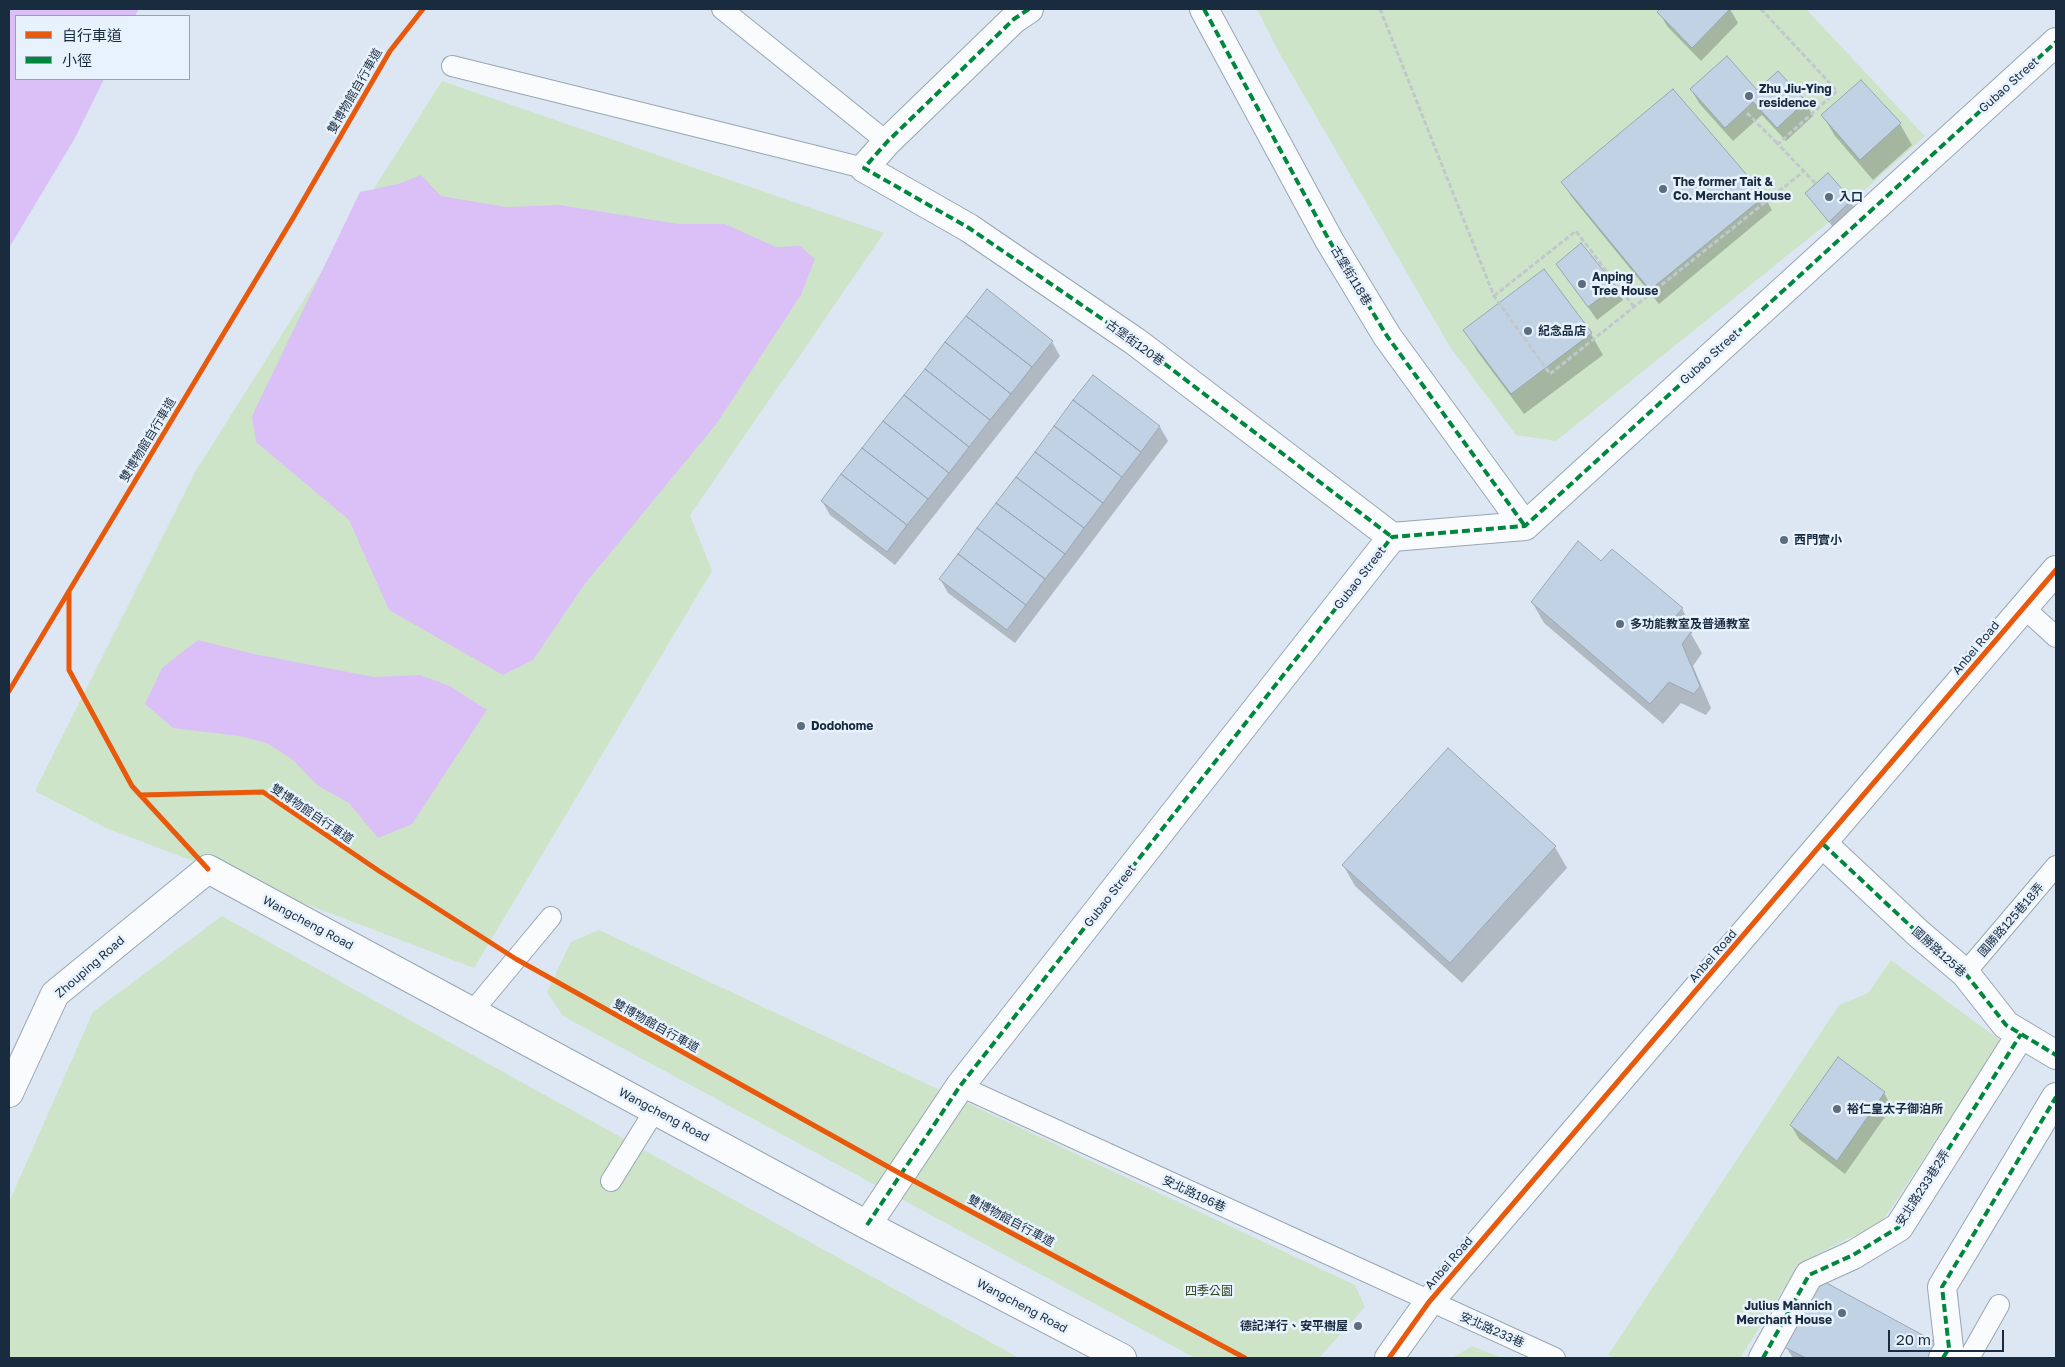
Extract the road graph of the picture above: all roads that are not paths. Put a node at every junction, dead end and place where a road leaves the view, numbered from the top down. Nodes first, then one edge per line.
1 (722, 9) edge
2 (1204, 9) edge
3 (1016, 12) edge
4 (2056, 42) edge
5 (452, 66) dead end
6 (887, 142) junction
7 (864, 168) junction
8 (1525, 526) junction
9 (1392, 537) junction
10 (2056, 570) edge
11 (2023, 607) junction
12 (2056, 637) edge
13 (1823, 844) junction
14 (2056, 866) edge
15 (208, 869) joint
16 (552, 917) dead end
17 (1965, 973) junction
18 (472, 1012) junction
19 (2022, 1034) junction
20 (2056, 1055) edge
21 (960, 1086) junction
22 (9, 1093) edge
23 (2056, 1098) edge
24 (654, 1110) junction
25 (611, 1181) dead end
26 (867, 1225) junction
27 (1428, 1302) junction
28 (2000, 1305) dead end
29 (1122, 1358) edge
30 (1389, 1358) edge
31 (1554, 1358) edge
32 (1764, 1358) edge
33 (1943, 1358) edge
34 (1969, 1358) edge

1 - 6 lane
2 - 8 street, 古堡街118巷
3 - 6 street
4 - 8 street, Gubao Street
5 - 7 lane
6 - 7 street
7 - 9 street, 古堡街120巷
8 - 9 street, Gubao Street
9 - 21 street, Gubao Street
10 - 11 street, Anbei Road
11 - 12 lane
11 - 13 street, Anbei Road
13 - 17 street, 國勝路125巷
13 - 27 street, Anbei Road
14 - 17 lane, 國勝路125巷18弄
15 - 18 street, Wangcheng Road
15 - 22 street, Zhouping Road
16 - 18 lane
17 - 19 street, 國勝路125巷
18 - 24 street, Wangcheng Road
19 - 20 street, 國勝路125巷
19 - 32 street, 安北路233巷2弄
21 - 26 street, Gubao Street
21 - 27 lane, 安北路196巷
23 - 33 street
24 - 25 lane
24 - 26 street, Wangcheng Road
26 - 29 street, Wangcheng Road
27 - 30 street, Anbei Road
27 - 31 lane, 安北路233巷
28 - 34 lane

